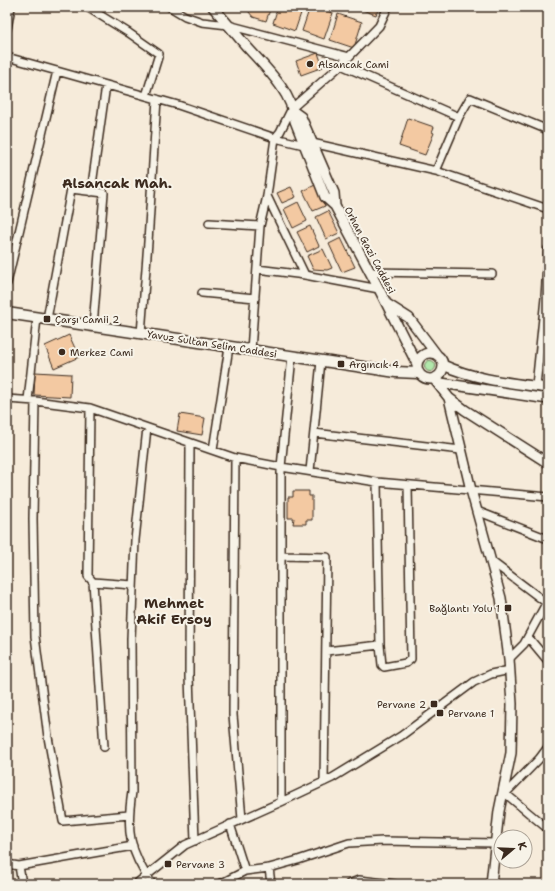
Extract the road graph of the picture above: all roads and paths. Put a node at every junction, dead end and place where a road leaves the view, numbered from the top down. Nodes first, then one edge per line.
1 (11, 7) edge
2 (87, 7) edge
3 (170, 7) edge
4 (213, 7) edge
5 (388, 7) edge
6 (228, 25) junction
7 (7, 28) edge
8 (349, 57) junction
9 (7, 58) edge
10 (341, 65) junction
11 (57, 71) junction
12 (106, 85) junction
13 (146, 96) junction
14 (157, 99) junction
15 (293, 110) junction
16 (459, 117) junction
17 (548, 130) edge
18 (275, 138) junction
19 (308, 144) junction
20 (436, 171) junction
21 (92, 192) junction
22 (267, 196) junction
23 (548, 209) edge
24 (209, 223) dead end
25 (260, 226) junction
26 (548, 249) edge
27 (257, 269) junction
28 (370, 272) junction
29 (492, 274) dead end
30 (305, 275) junction
31 (7, 283) edge
32 (379, 289) junction
33 (202, 293) dead end
34 (255, 298) junction
35 (386, 304) junction
36 (7, 313) edge
37 (42, 319) junction
38 (93, 326) junction
39 (141, 334) junction
40 (229, 347) junction
41 (251, 350) junction
42 (437, 355) junction
43 (292, 356) junction
44 (321, 361) junction
45 (443, 365) junction
46 (417, 368) junction
47 (435, 379) junction
48 (536, 386) junction
49 (548, 388) edge
50 (7, 398) edge
51 (449, 398) junction
52 (548, 399) edge
53 (31, 400) junction
54 (90, 408) junction
55 (147, 428) junction
56 (314, 433) junction
57 (190, 443) junction
58 (213, 450) junction
59 (461, 450) junction
60 (235, 458) junction
61 (548, 463) edge
62 (281, 467) junction
63 (310, 471) junction
64 (377, 482) junction
65 (408, 485) junction
66 (471, 490) junction
67 (548, 498) edge
68 (477, 511) junction
69 (548, 539) edge
70 (281, 556) junction
71 (491, 561) junction
72 (93, 582) junction
73 (133, 585) junction
74 (547, 602) edge
75 (528, 637) junction
76 (380, 646) junction
77 (326, 651) junction
78 (509, 659) junction
79 (548, 661) edge
80 (510, 670) junction
81 (104, 746) dead end
82 (548, 747) edge
83 (324, 782) junction
84 (504, 796) junction
85 (281, 802) junction
86 (129, 815) junction
87 (242, 819) junction
88 (230, 824) junction
89 (498, 829) edge
90 (548, 829) edge
91 (195, 841) junction
92 (493, 843) edge
93 (133, 846) junction
94 (7, 864) edge
95 (493, 864) edge
96 (19, 866) junction
97 (269, 868) junction
98 (245, 871) junction
99 (146, 875) junction
100 (22, 884) edge
101 (136, 884) edge
102 (152, 884) edge
103 (220, 884) edge
104 (271, 884) edge
105 (349, 884) edge
106 (394, 884) edge
107 (491, 884) edge

1 - 7 street
2 - 13 street
3 - 6 street
4 - 6 street, Orhan Gazi Caddesi
5 - 8 street
6 - 8 street
6 - 15 street, Orhan Gazi Caddesi
8 - 10 street
9 - 11 street
10 - 15 street
10 - 16 street
11 - 12 street
11 - 31 street
12 - 13 street
12 - 21 street
13 - 14 street
14 - 18 street
14 - 39 street
15 - 18 street
15 - 19 street, Orhan Gazi Caddesi
16 - 17 street
16 - 20 street
18 - 19 street
18 - 22 street
19 - 20 street
19 - 28 street, Orhan Gazi Caddesi
20 - 23 street
21 - 37 street
21 - 38 street
22 - 25 street
22 - 30 street
24 - 25 street
25 - 27 street
26 - 48 street
27 - 30 street
27 - 34 street
28 - 29 street
28 - 32 street, Orhan Gazi Caddesi
30 - 32 street
32 - 35 street, Orhan Gazi Caddesi
33 - 34 street
34 - 41 street
35 - 42 street, Orhan Gazi Caddesi
35 - 46 street, Orhan Gazi Caddesi
36 - 37 main road, Yavuz Sultan Selim Caddesi
37 - 38 main road, Yavuz Sultan Selim Caddesi
37 - 53 street
38 - 39 main road, Yavuz Sultan Selim Caddesi
39 - 40 main road, Yavuz Sultan Selim Caddesi
40 - 41 main road, Yavuz Sultan Selim Caddesi
40 - 58 street
41 - 43 main road, Yavuz Sultan Selim Caddesi
42 - 45 street
42 - 46 street
43 - 44 main road, Yavuz Sultan Selim Caddesi
43 - 62 street
44 - 46 main road, Yavuz Sultan Selim Caddesi
44 - 56 street
45 - 47 street
45 - 48 street
46 - 47 street
47 - 51 street
47 - 52 street
48 - 49 street
50 - 53 street
51 - 59 street
51 - 61 street
53 - 54 street
53 - 86 street
54 - 55 street
54 - 72 street
55 - 57 street
55 - 73 street
56 - 59 street
56 - 63 street
57 - 58 street
57 - 91 street
58 - 60 street
59 - 66 street
60 - 62 street
60 - 87 street
62 - 63 street
62 - 70 street
63 - 64 street
64 - 65 street
64 - 76 street
65 - 66 street
65 - 76 street
66 - 67 street
66 - 68 street
68 - 69 street
68 - 71 street
70 - 77 street
70 - 85 street
71 - 74 street
71 - 78 street
72 - 73 street
72 - 81 street
73 - 86 street
74 - 75 street
75 - 78 street
75 - 79 street
76 - 77 street
77 - 83 street
78 - 80 street
80 - 83 street
80 - 84 street
82 - 84 street
83 - 85 street
84 - 89 street
84 - 90 street
85 - 87 street
86 - 93 street
87 - 88 street
88 - 91 street
88 - 98 street
91 - 99 street
92 - 97 street
93 - 96 street
93 - 99 street
94 - 96 street
95 - 107 street
96 - 100 street
97 - 98 street
97 - 104 street
98 - 103 street
99 - 101 street
99 - 102 street
105 - 106 street

